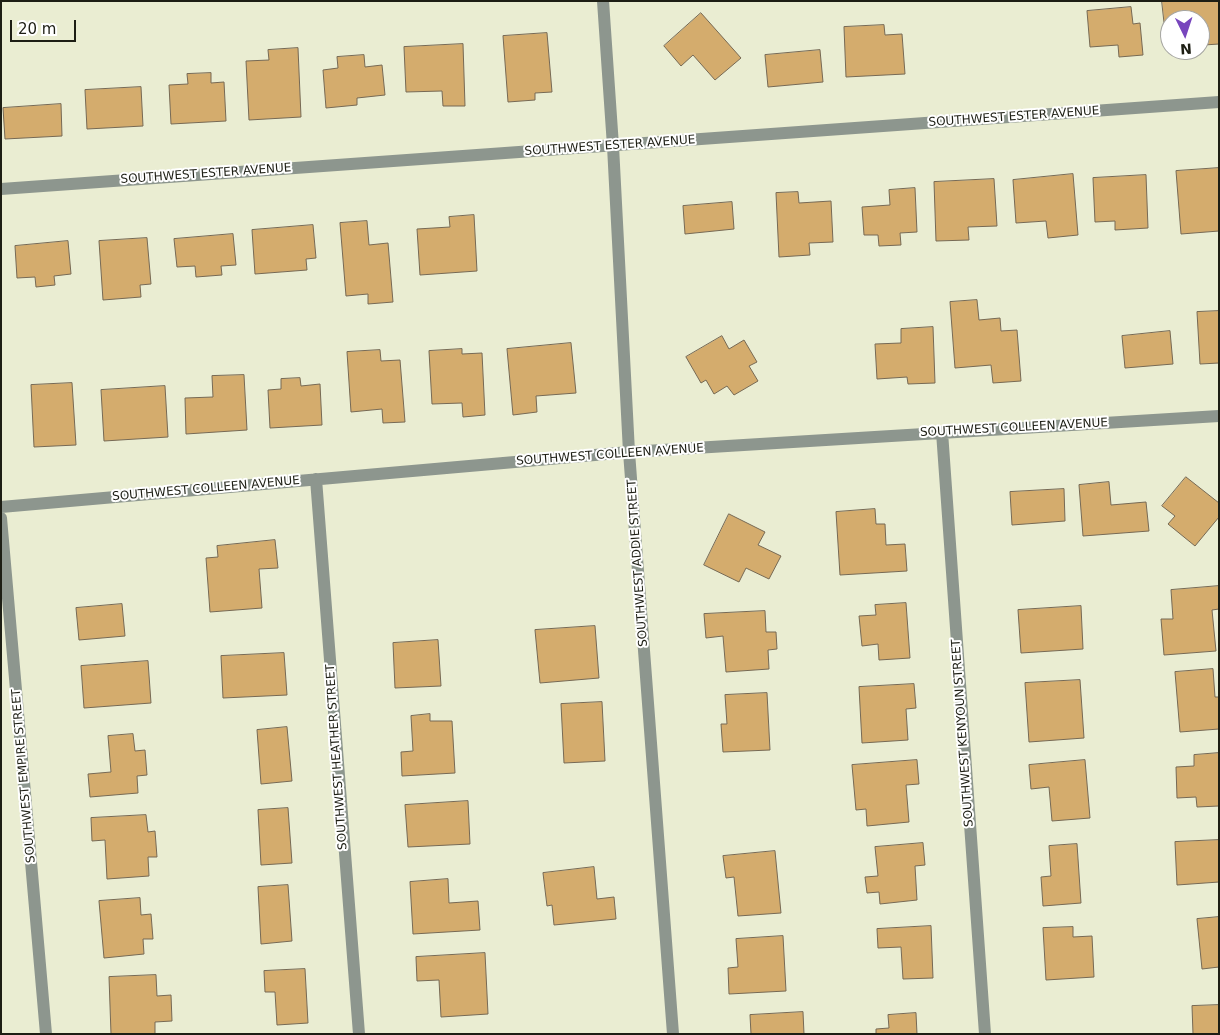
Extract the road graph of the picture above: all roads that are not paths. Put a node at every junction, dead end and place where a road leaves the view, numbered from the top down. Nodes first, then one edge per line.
1 (603, 1) edge
2 (1219, 102) edge
3 (613, 146) junction
4 (1, 189) edge
5 (1219, 416) edge
6 (942, 432) junction
7 (630, 452) junction
8 (316, 480) junction
9 (1, 507) edge
10 (1, 518) edge
11 (46, 1034) edge
12 (359, 1034) edge
13 (672, 1034) edge
14 (985, 1034) edge

1 - 3 street, SOUTHWEST ADDIE STREET
2 - 3 street, SOUTHWEST ESTER AVENUE
3 - 4 street, SOUTHWEST ESTER AVENUE
3 - 7 street, SOUTHWEST ADDIE STREET
5 - 6 street, SOUTHWEST COLLEEN AVENUE
6 - 7 street, SOUTHWEST COLLEEN AVENUE
6 - 14 street, SOUTHWEST KENYOUN STREET
7 - 8 street, SOUTHWEST COLLEEN AVENUE
7 - 13 street, SOUTHWEST ADDIE STREET
8 - 9 street, SOUTHWEST COLLEEN AVENUE
8 - 12 street, SOUTHWEST HEATHER STREET
10 - 11 street, SOUTHWEST EMPIRE STREET

